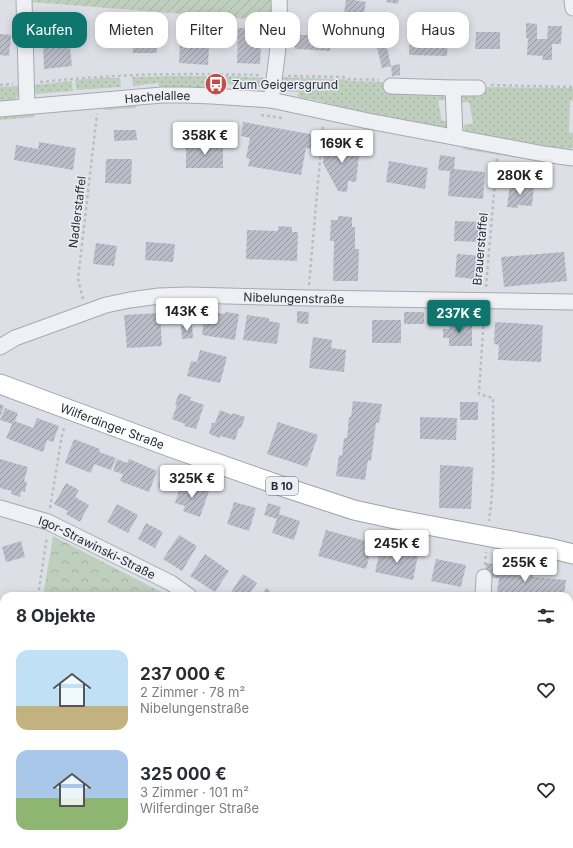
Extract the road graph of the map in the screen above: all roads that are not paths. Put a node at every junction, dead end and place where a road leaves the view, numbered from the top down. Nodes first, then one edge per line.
1 (24, 0) edge
2 (279, 0) edge
3 (572, 0) edge
4 (573, 8) edge
5 (390, 86) road end
6 (453, 88) junction
7 (478, 88) road end
8 (271, 100) junction
9 (27, 106) junction
10 (0, 109) edge
11 (455, 137) junction
12 (573, 158) edge
13 (573, 302) edge
14 (0, 346) edge
15 (0, 384) edge
16 (0, 508) edge
17 (573, 554) edge
18 (484, 578) road end
19 (184, 592) edge
20 (483, 592) edge

1 - 9 street
2 - 8 street
3 - 4 street
5 - 6 street
6 - 7 street
6 - 11 street
8 - 9 street, Hachelallee
8 - 11 street, Hachelallee
9 - 10 street, Hachelallee
11 - 12 street, Hachelallee
13 - 14 street, Nibelungenstraße
15 - 17 main road, Wilferdinger Straße / B 10
16 - 19 street, Igor-Strawinski-Straße
18 - 20 street

